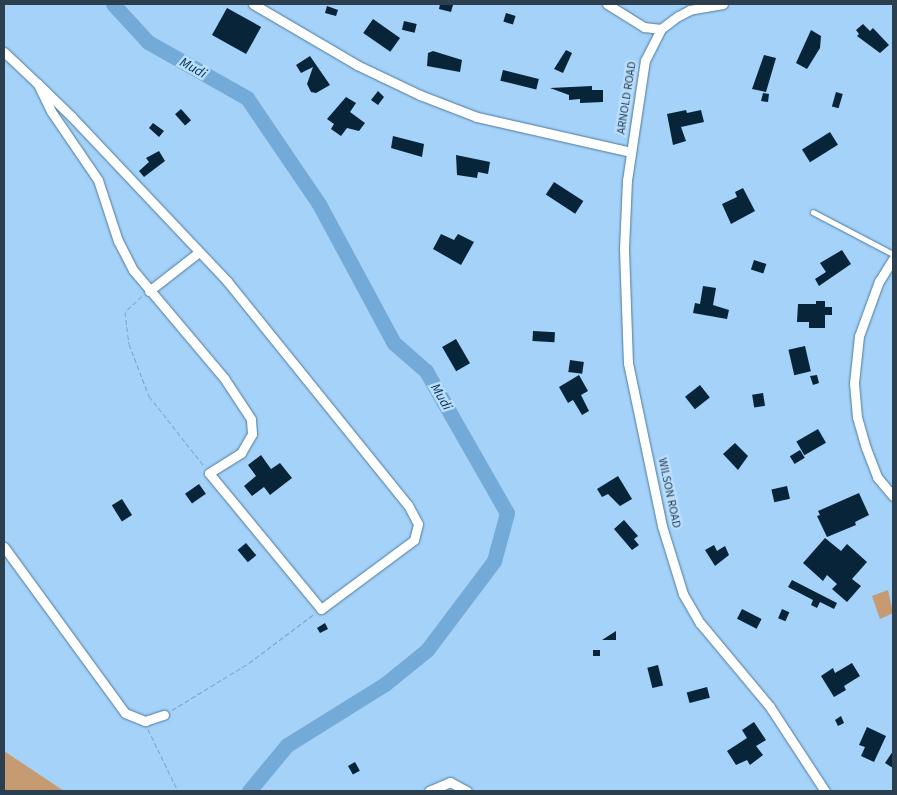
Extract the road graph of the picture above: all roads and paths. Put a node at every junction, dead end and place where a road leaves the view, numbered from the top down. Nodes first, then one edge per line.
1 (253, 4) edge
2 (607, 4) edge
3 (723, 4) edge
4 (661, 29) junction
5 (4, 52) edge
6 (38, 84) junction
7 (631, 152) junction
8 (813, 212) dead end
9 (199, 252) junction
10 (893, 254) edge
11 (893, 259) edge
12 (148, 291) junction
13 (209, 473) junction
14 (893, 496) edge
15 (4, 547) edge
16 (320, 609) junction
17 (164, 716) joint
18 (145, 721) junction
19 (178, 791) edge
20 (429, 791) edge
21 (467, 791) edge
22 (826, 791) edge

1 - 7 street
2 - 4 street
3 - 4 street, ARNOLD ROAD
4 - 7 street, ARNOLD ROAD
5 - 6 street
6 - 9 street
6 - 12 street
7 - 22 street, WILSON ROAD
8 - 10 lane
9 - 12 street
9 - 16 street
11 - 14 street
12 - 13 path
12 - 13 street
13 - 16 street
15 - 18 street
16 - 17 path
17 - 18 street
18 - 19 path
20 - 21 street

